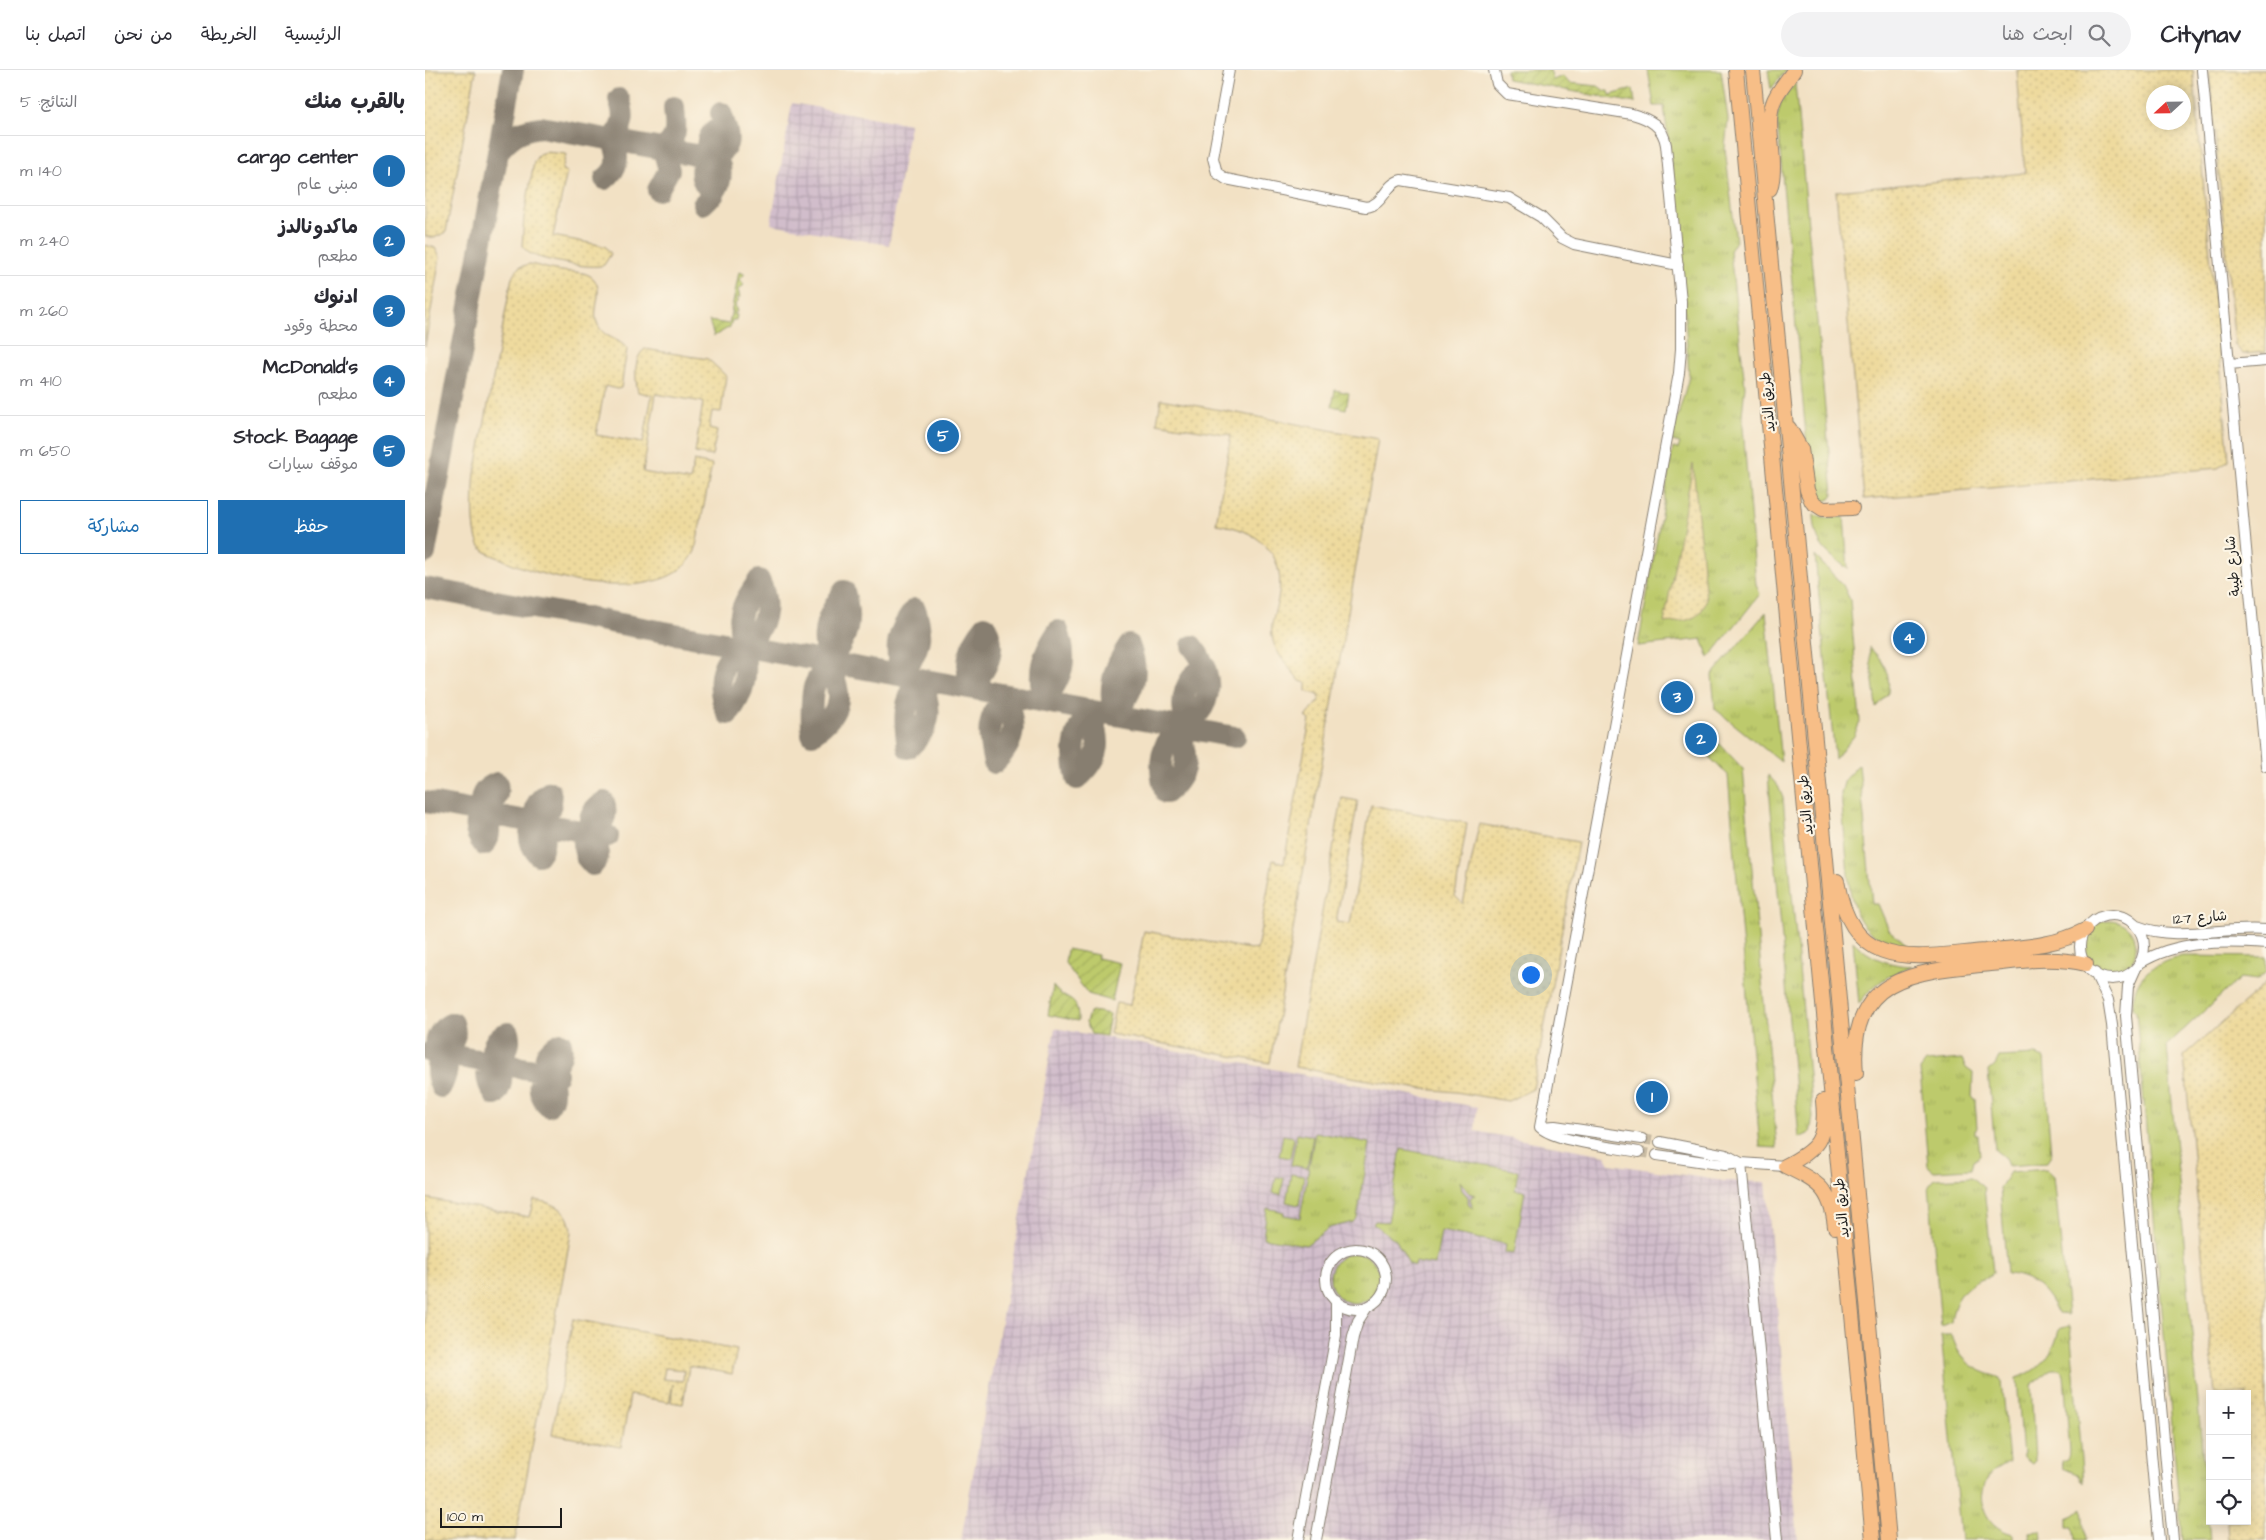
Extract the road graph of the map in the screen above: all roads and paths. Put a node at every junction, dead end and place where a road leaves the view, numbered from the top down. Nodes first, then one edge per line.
1 (1229, 70) edge
2 (1494, 70) edge
3 (1736, 70) edge
4 (1753, 70) edge
5 (1794, 70) edge
6 (2202, 70) edge
7 (1767, 197) junction
8 (1678, 265) junction
9 (2266, 361) edge
10 (2229, 364) junction
11 (1788, 426) junction
12 (1852, 508) dead end
13 (2263, 704) edge
14 (2266, 766) edge
15 (1825, 839) junction
16 (2137, 926) junction
17 (2264, 929) edge
18 (2085, 930) junction
19 (2266, 944) edge
20 (2138, 965) junction
21 (2090, 969) junction
22 (1823, 991) junction
23 (1540, 1127) junction
24 (1641, 1139) tunnel mouth
25 (1660, 1142) tunnel mouth
26 (1639, 1152) tunnel mouth
27 (1657, 1155) tunnel mouth
28 (1741, 1163) junction
29 (1855, 1163) junction
30 (1785, 1166) junction
31 (1848, 1272) junction
32 (1335, 1300) junction
33 (1367, 1307) junction
34 (1298, 1540) edge
35 (1316, 1540) edge
36 (1777, 1540) edge
37 (1873, 1540) edge
38 (1889, 1540) edge
39 (2159, 1540) edge
40 (2173, 1540) edge

1 - 8 street
2 - 8 street
3 - 22 highway, طريق الذيد
4 - 7 highway, طريق الذيد
5 - 7 highway
6 - 10 street, شارع طيبة
7 - 11 highway, طريق الذيد
8 - 23 street
9 - 10 street
10 - 13 street, شارع طيبة
11 - 12 highway
11 - 15 highway, طريق الذيد
13 - 14 street, شارع طيبة
15 - 18 highway
15 - 29 highway, طريق الذيد
16 - 17 street, شارع 127
16 - 18 street
16 - 20 street
18 - 21 street
19 - 20 street, شارع 127
20 - 21 street
20 - 40 street
21 - 29 highway
21 - 39 street
22 - 30 highway
22 - 31 highway, طريق الذيد
23 - 24 street
23 - 26 street
25 - 28 street
27 - 28 street
28 - 30 street
28 - 36 street
29 - 38 highway, طريق الذيد
30 - 31 highway
31 - 37 highway, طريق الذيد
32 - 33 street
32 - 33 street
32 - 34 street
33 - 35 street

